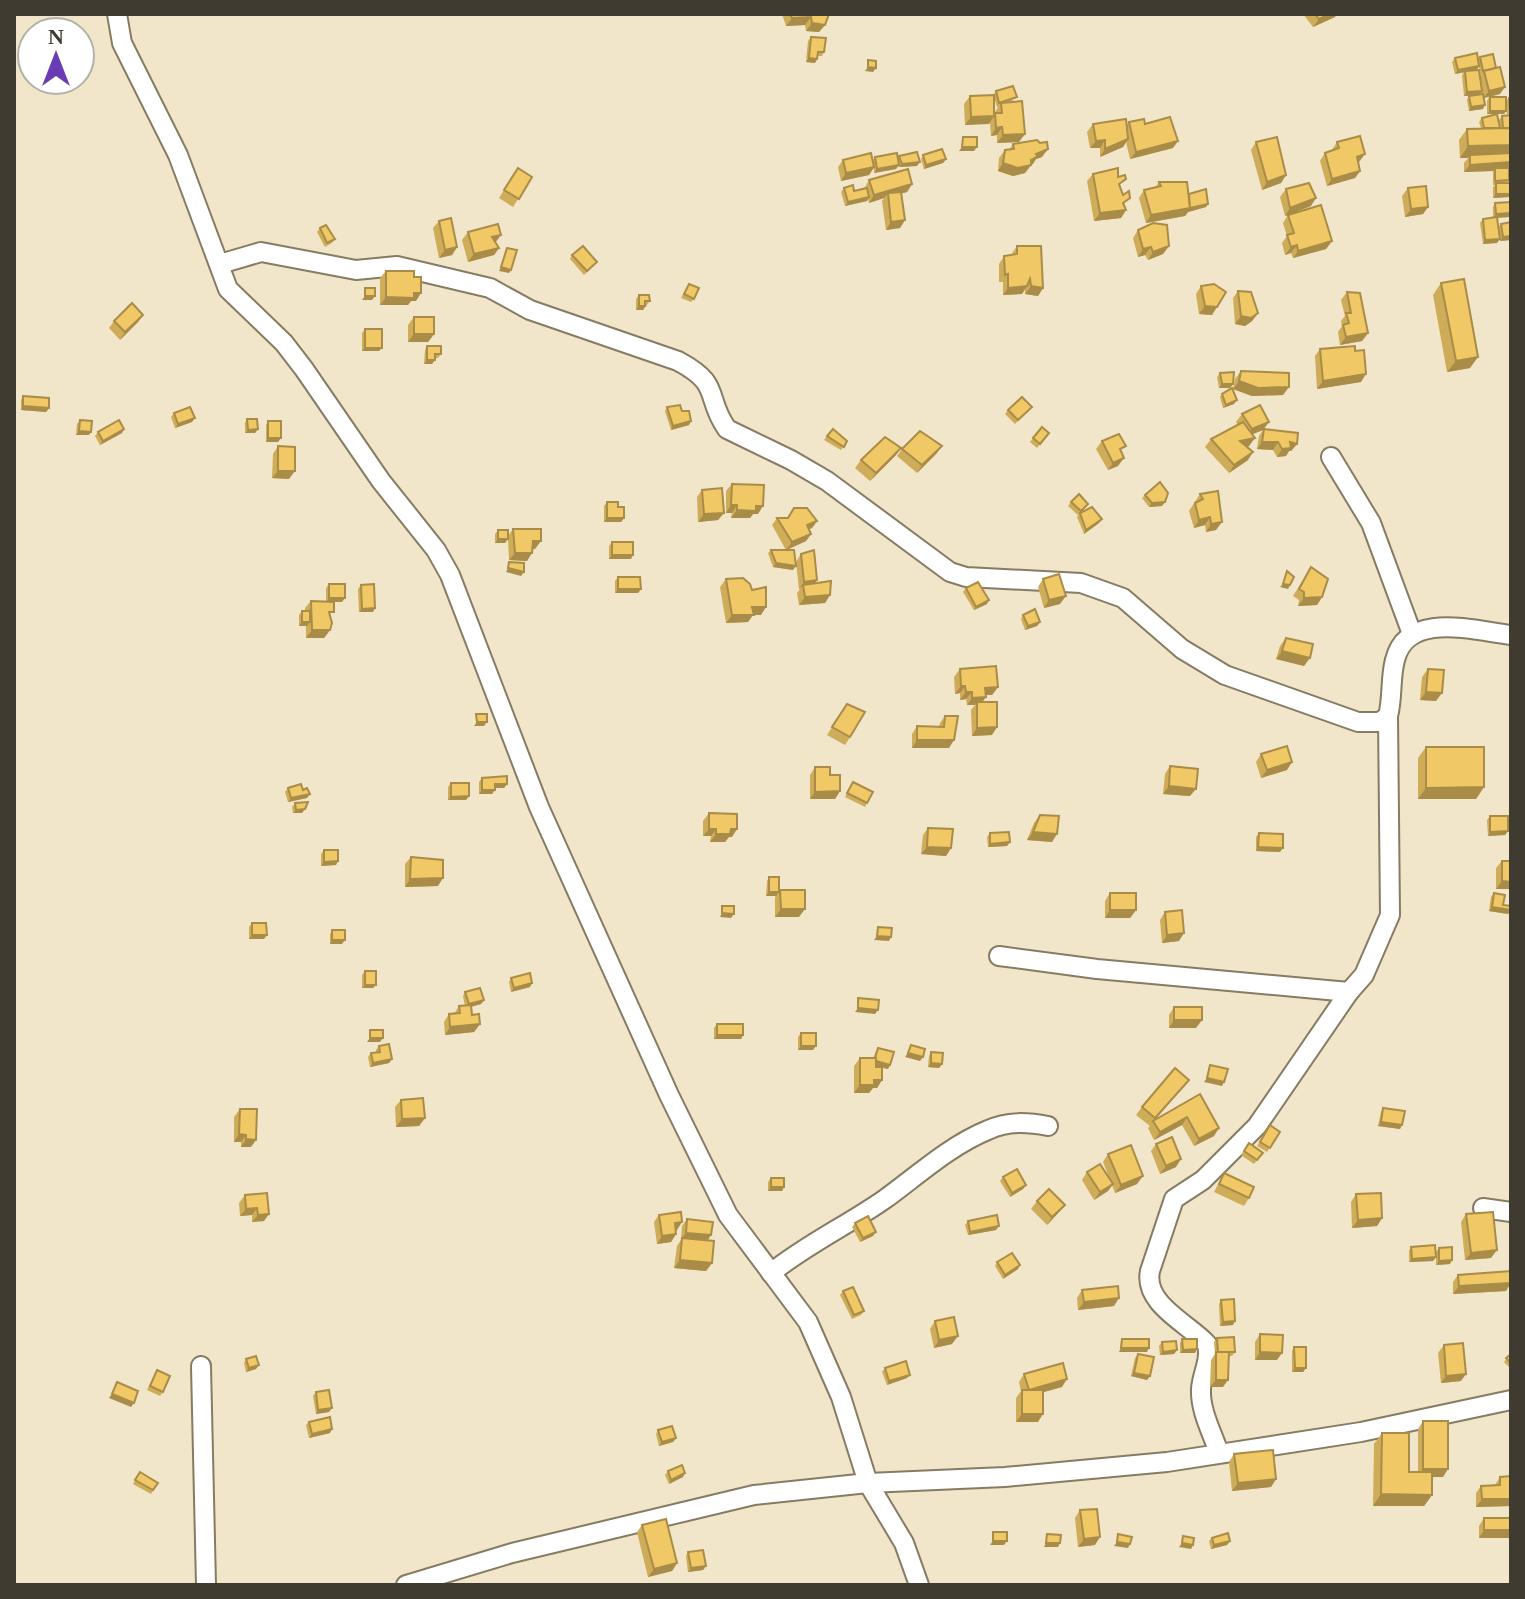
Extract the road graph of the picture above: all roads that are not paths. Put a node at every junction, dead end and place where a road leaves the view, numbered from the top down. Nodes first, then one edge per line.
1 (117, 14) edge
2 (220, 264) junction
3 (1331, 457) dead end
4 (1412, 634) junction
5 (1511, 635) edge
6 (1388, 716) junction
7 (999, 956) dead end
8 (1349, 992) junction
9 (1048, 1126) dead end
10 (1483, 1208) dead end
11 (1511, 1212) edge
12 (771, 1273) junction
13 (201, 1366) dead end
14 (1511, 1400) edge
15 (1219, 1453) junction
16 (868, 1483) junction
17 (206, 1585) edge
18 (406, 1585) edge
19 (919, 1585) edge

1 - 2 street
2 - 6 street
2 - 12 street
3 - 4 street
4 - 5 street
4 - 6 street
6 - 8 street
7 - 8 street
8 - 15 street
9 - 12 street
10 - 11 street
12 - 16 street
13 - 17 street
14 - 15 street
15 - 16 street
16 - 18 street
16 - 19 street

